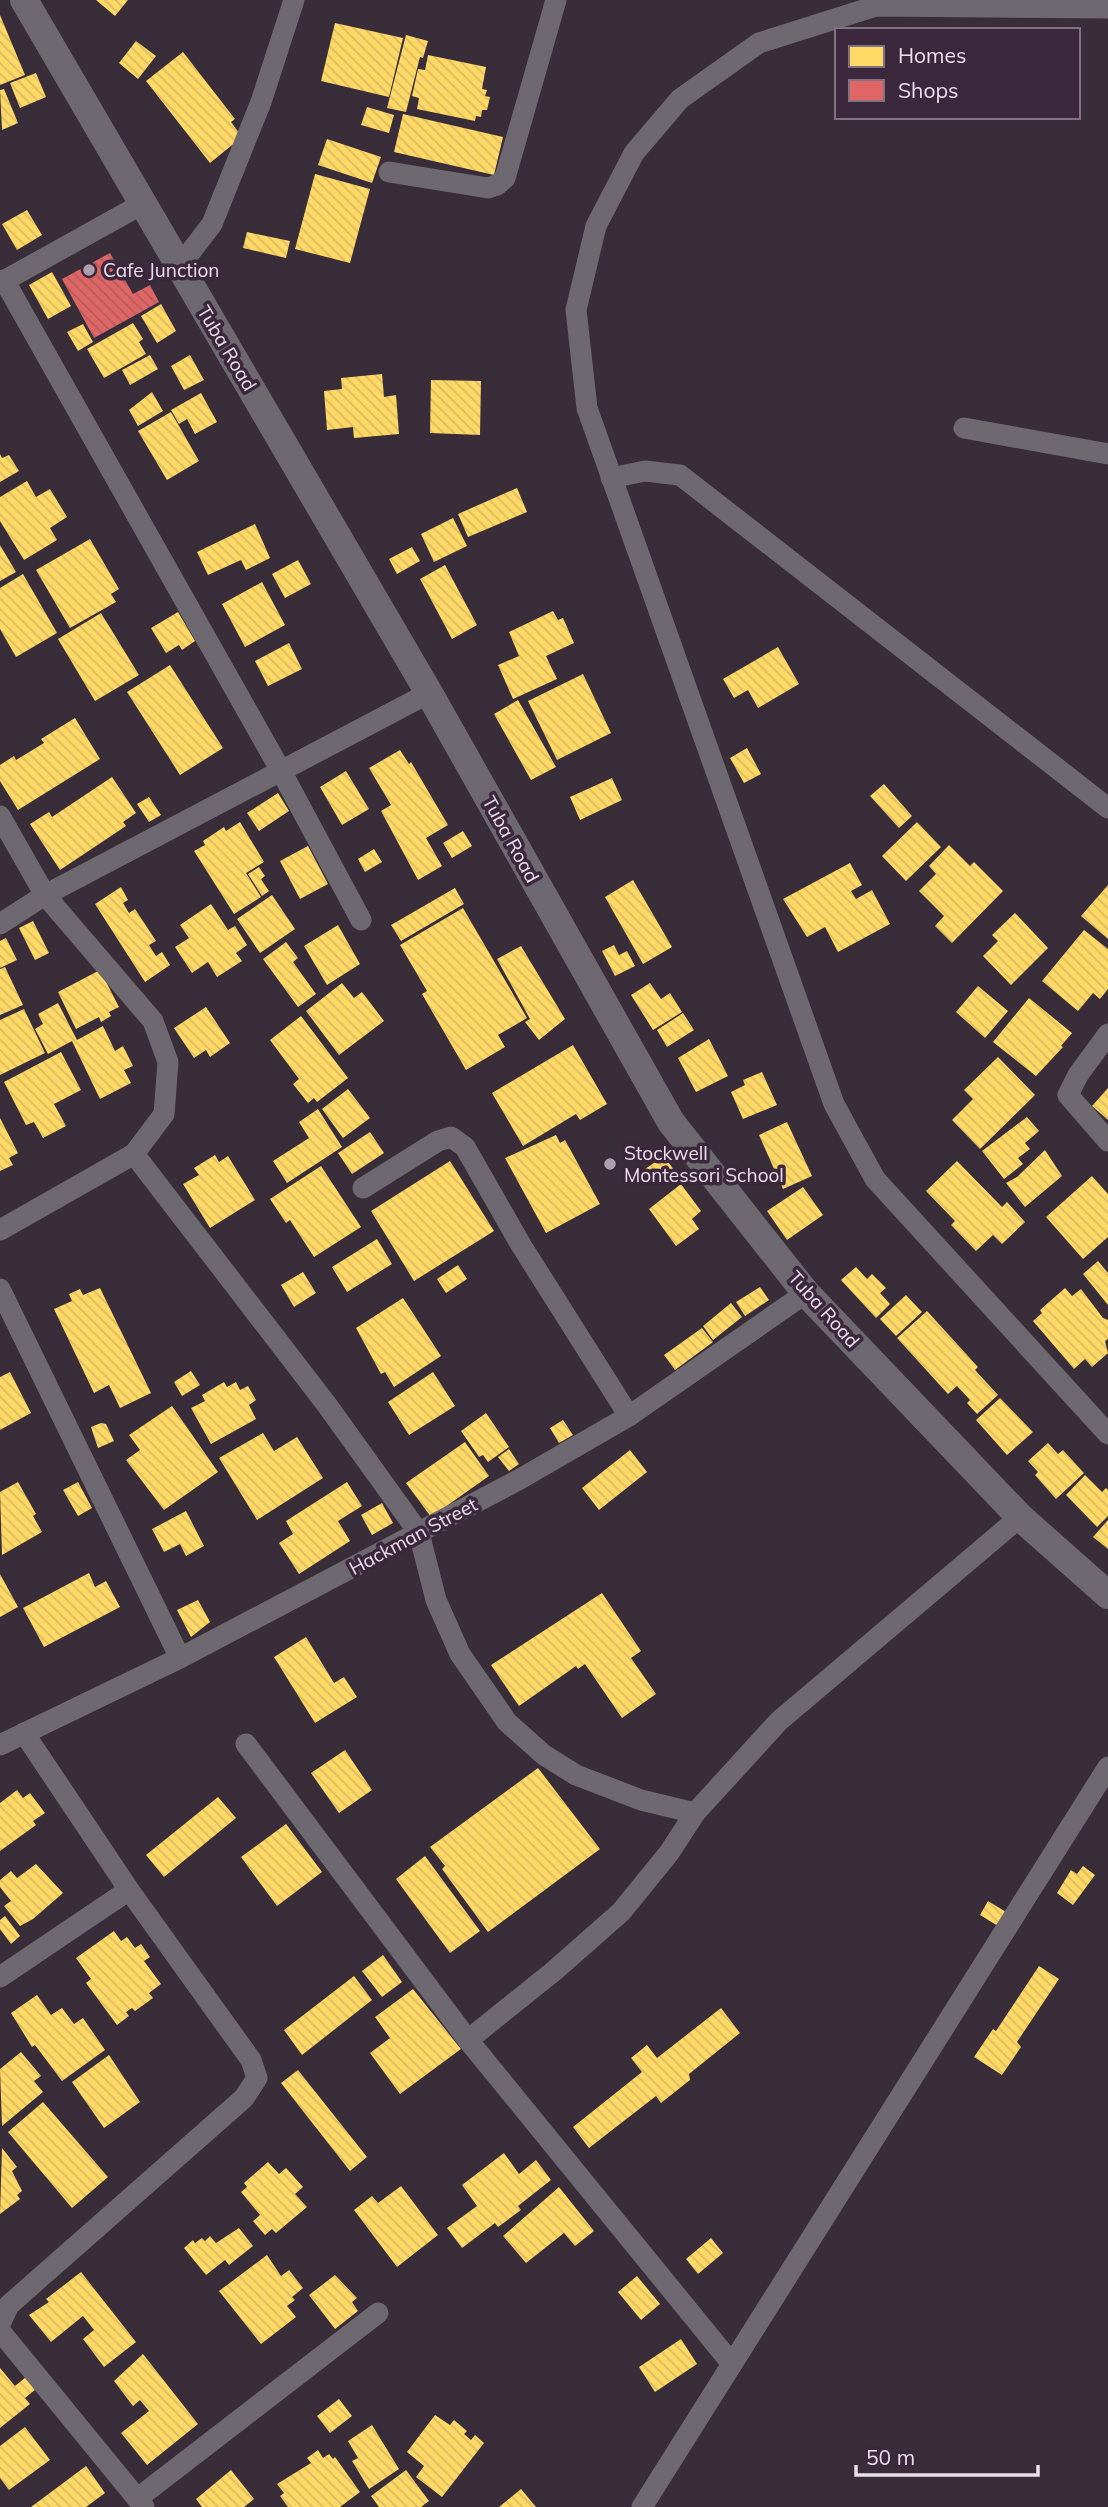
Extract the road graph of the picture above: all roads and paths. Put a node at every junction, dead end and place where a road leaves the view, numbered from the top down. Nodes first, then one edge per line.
1 (24, 0) edge
2 (294, 0) edge
3 (556, 0) edge
4 (1108, 8) edge
5 (389, 172) dead end
6 (144, 203) junction
7 (179, 267) junction
8 (2, 281) edge
9 (964, 428) dead end
10 (1108, 454) edge
11 (611, 478) junction
12 (429, 693) junction
13 (281, 771) junction
14 (1108, 808) edge
15 (0, 816) edge
16 (45, 895) junction
17 (361, 920) dead end
18 (0, 924) edge
19 (1108, 1034) edge
20 (1108, 1140) edge
21 (134, 1154) junction
22 (363, 1188) dead end
23 (0, 1230) edge
24 (0, 1289) edge
25 (806, 1293) junction
26 (629, 1416) junction
27 (1108, 1434) edge
28 (1020, 1517) junction
29 (419, 1533) junction
30 (1108, 1595) edge
31 (180, 1658) junction
32 (24, 1733) junction
33 (0, 1745) edge
34 (246, 1745) dead end
35 (1108, 1768) edge
36 (695, 1813) junction
37 (128, 1890) junction
38 (0, 1977) edge
39 (468, 2040) junction
40 (378, 2314) dead end
41 (0, 2324) edge
42 (0, 2331) edge
43 (732, 2364) junction
44 (141, 2502) edge
45 (642, 2507) edge

1 - 6 street, Tuba Road
2 - 7 street
3 - 5 street
4 - 11 street
6 - 7 street, Tuba Road
6 - 8 street
7 - 12 street, Tuba Road
8 - 13 street
9 - 10 street
11 - 14 street
11 - 27 street
12 - 13 street
12 - 25 street, Tuba Road
13 - 16 street
13 - 17 street
15 - 16 street
16 - 18 street
16 - 21 street
19 - 20 street
21 - 23 street
21 - 29 street
22 - 26 street
24 - 31 street
25 - 26 street, Hackman Street
25 - 28 street, Tuba Road
26 - 29 street, Hackman Street
28 - 30 street, Tuba Road
28 - 36 street
29 - 31 street, Hackman Street
29 - 36 street
31 - 32 street, Hackman Street
32 - 33 street, Hackman Street
32 - 37 street
34 - 39 street
35 - 43 street
36 - 39 street
37 - 38 street
37 - 41 street
39 - 43 street
40 - 44 street
42 - 44 street
43 - 45 street

